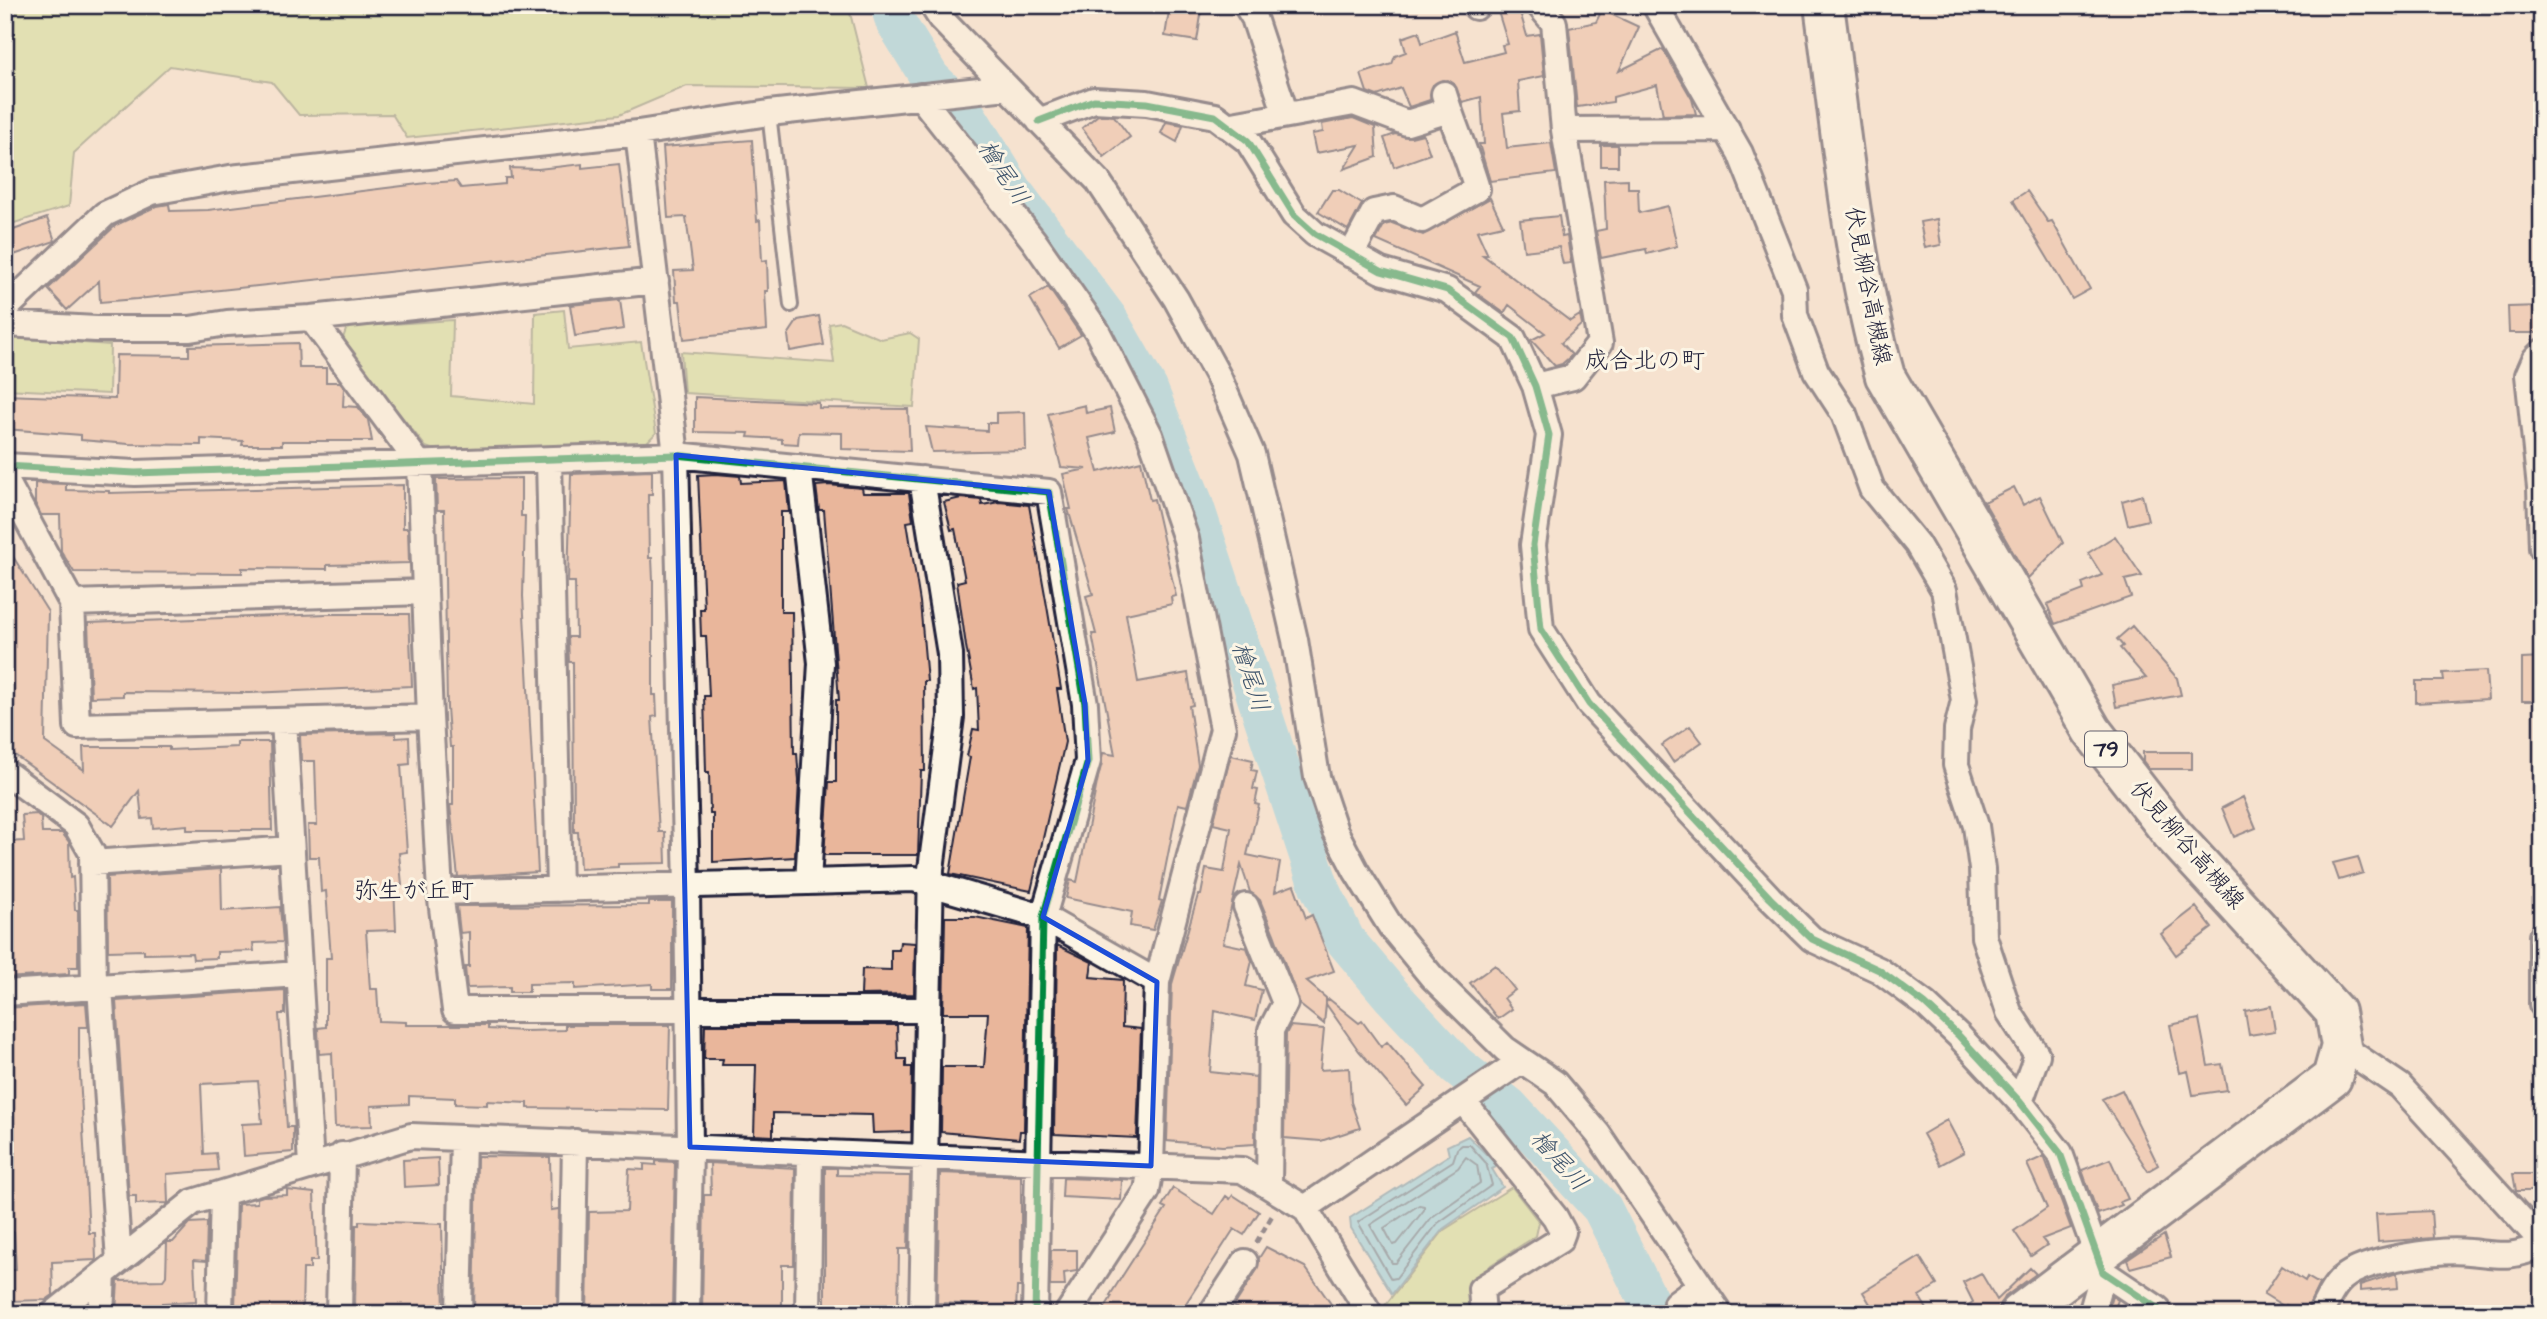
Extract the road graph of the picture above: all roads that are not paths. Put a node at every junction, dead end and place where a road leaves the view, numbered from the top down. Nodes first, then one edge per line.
1 (932, 5) edge
2 (1246, 5) edge
3 (1539, 5) edge
4 (1656, 5) edge
5 (1824, 5) edge
6 (1007, 87) junction
7 (920, 96) junction
8 (769, 113) junction
9 (1286, 115) junction
10 (1040, 121) junction
11 (1227, 126) junction
12 (1727, 129) junction
13 (1564, 131) junction
14 (638, 133) junction
15 (1352, 255) junction
16 (656, 281) junction
17 (791, 305) dead end
18 (5, 309) edge
19 (311, 318) junction
20 (5, 324) edge
21 (2542, 352) edge
22 (1535, 386) junction
23 (677, 455) junction
24 (549, 460) junction
25 (420, 465) junction
26 (5, 466) edge
27 (799, 467) junction
28 (5, 478) edge
29 (922, 480) junction
30 (2542, 548) edge
31 (425, 592) junction
32 (72, 603) junction
33 (430, 717) junction
34 (284, 721) junction
35 (5, 772) edge
36 (291, 849) junction
37 (92, 863) junction
38 (808, 881) junction
39 (931, 882) junction
40 (687, 886) junction
41 (559, 889) junction
42 (440, 892) junction
43 (1246, 906) dead end
44 (1043, 917) junction
45 (2542, 936) edge
46 (299, 974) junction
47 (1157, 982) junction
48 (97, 987) junction
49 (5, 993) edge
50 (2542, 1004) edge
51 (687, 1010) junction
52 (928, 1010) junction
53 (2341, 1046) junction
54 (1515, 1064) junction
55 (1465, 1100) junction
56 (2020, 1102) junction
57 (463, 1138) junction
58 (575, 1142) junction
59 (690, 1147) junction
60 (810, 1152) junction
61 (342, 1155) junction
62 (925, 1157) junction
63 (1036, 1161) junction
64 (311, 1165) junction
65 (1151, 1166) junction
66 (1269, 1186) junction
67 (223, 1193) junction
68 (1305, 1208) junction
69 (2542, 1243) edge
70 (1245, 1262) road end
71 (2100, 1264) junction
72 (111, 1268) junction
73 (1699, 1286) junction
74 (53, 1314) edge
75 (102, 1314) edge
76 (220, 1314) edge
77 (339, 1314) edge
78 (459, 1314) edge
79 (572, 1314) edge
80 (687, 1314) edge
81 (808, 1314) edge
82 (922, 1314) edge
83 (1035, 1314) edge
84 (1067, 1314) edge
85 (1211, 1314) edge
86 (1370, 1314) edge
87 (1483, 1314) edge
88 (1679, 1314) edge
89 (1720, 1314) edge
90 (2019, 1314) edge
91 (2091, 1314) edge
92 (2160, 1314) edge
93 (2319, 1314) edge

1 - 6 street
2 - 9 street
3 - 13 street
4 - 12 street
5 - 53 main road, 伏見柳谷高槻線 / 79
6 - 7 street
6 - 10 street
7 - 8 street
7 - 47 street
8 - 14 street
8 - 17 lane
9 - 11 street
9 - 15 street
10 - 11 street
10 - 54 street
11 - 15 street
12 - 13 street
12 - 56 street
13 - 22 street
14 - 16 street
14 - 18 street
15 - 22 street
16 - 19 street
16 - 23 street
19 - 20 street
19 - 25 street
21 - 30 street
22 - 56 street
23 - 24 street
23 - 27 street
23 - 40 street
24 - 25 street
24 - 41 street
25 - 26 street
25 - 31 street
27 - 29 street
27 - 38 street
28 - 32 street
29 - 39 street
29 - 44 street
31 - 32 street
31 - 33 street
32 - 34 street
33 - 34 street
33 - 42 street
34 - 36 street
35 - 37 street
36 - 37 street
36 - 46 street
37 - 48 street
38 - 39 street
38 - 40 street
39 - 44 street
39 - 52 street
40 - 41 street
40 - 51 street
41 - 42 street
42 - 51 street
43 - 66 street
44 - 47 street
44 - 63 street
45 - 50 street
46 - 48 street
46 - 64 street
47 - 65 street
48 - 49 street
48 - 72 street
51 - 52 street
51 - 59 street
52 - 62 street
53 - 69 street
53 - 71 main road, 伏見柳谷高槻線 / 79
54 - 55 street
54 - 73 street
55 - 68 street
55 - 87 street
56 - 71 street
57 - 58 street
57 - 61 street
57 - 78 street
58 - 59 street
58 - 79 street
59 - 60 street
59 - 80 street
60 - 62 street
60 - 81 street
61 - 64 street
61 - 77 street
62 - 63 street
62 - 82 street
63 - 65 street
63 - 83 street
64 - 67 street
65 - 66 street
65 - 84 street
66 - 68 street
67 - 72 street
67 - 76 street
68 - 86 street
69 - 93 street
70 - 85 street
71 - 90 main road, 伏見柳谷高槻線 / 79
71 - 91 street
71 - 92 street
72 - 74 street
72 - 75 street
73 - 88 street
73 - 89 street

